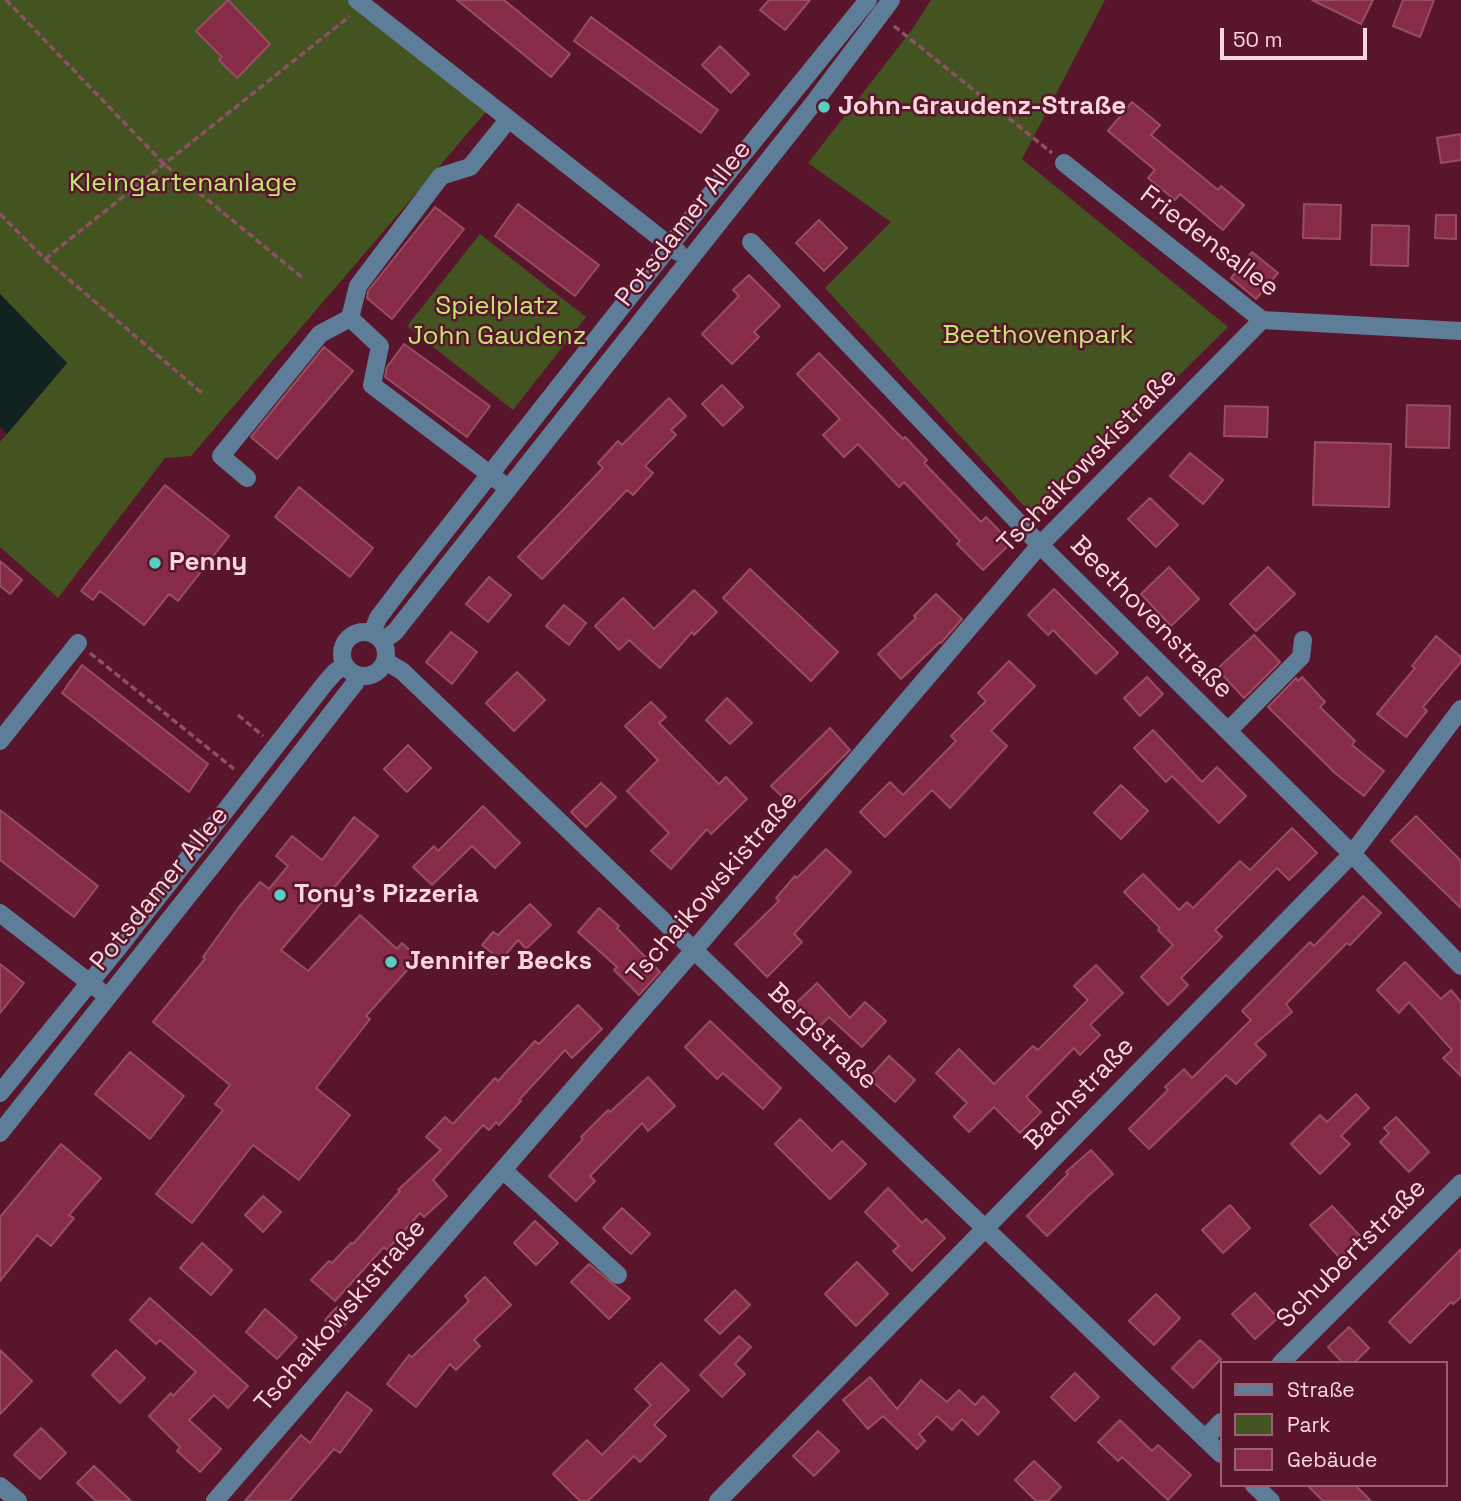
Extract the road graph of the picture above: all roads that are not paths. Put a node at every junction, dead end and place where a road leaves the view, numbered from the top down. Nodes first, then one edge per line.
1 (891, 0) edge
2 (864, 1) edge
3 (360, 3) edge
4 (880, 16) junction
5 (508, 120) junction
6 (1065, 163) road end
7 (751, 242) dead end
8 (670, 246) junction
9 (689, 260) junction
10 (351, 317) junction
11 (1262, 320) junction
12 (1461, 331) edge
13 (490, 475) junction
14 (247, 478) dead end
15 (508, 488) junction
16 (1040, 545) junction
17 (377, 637) junction
18 (1303, 640) dead end
19 (78, 643) road end
20 (385, 661) junction
21 (352, 670) junction
22 (1461, 709) edge
23 (1228, 731) junction
24 (0, 741) edge
25 (1352, 854) junction
26 (0, 913) edge
27 (694, 950) junction
28 (1461, 966) edge
29 (90, 983) junction
30 (107, 997) junction
31 (0, 1093) edge
32 (0, 1133) edge
33 (503, 1170) junction
34 (1461, 1183) edge
35 (985, 1229) junction
36 (618, 1275) dead end
37 (1283, 1361) edge
38 (1220, 1423) edge
39 (1205, 1439) junction
40 (1220, 1453) edge
41 (0, 1486) edge
42 (1256, 1487) edge
43 (18, 1501) edge
44 (215, 1501) edge
45 (718, 1501) edge
46 (1271, 1501) edge

1 - 4 street, Potsdamer Allee
2 - 4 street
2 - 8 street, Potsdamer Allee
3 - 5 street
4 - 9 street, Potsdamer Allee
5 - 8 street
5 - 10 street
6 - 11 street, Friedensallee
7 - 16 street, Beethovenstraße
8 - 9 street
8 - 13 street, Potsdamer Allee
9 - 15 street, Potsdamer Allee
10 - 13 street
10 - 14 street
11 - 12 street, Friedensallee
11 - 16 street, Tschaikowskistraße
13 - 15 street
13 - 17 street, Potsdamer Allee
15 - 17 street, Potsdamer Allee
16 - 23 street, Beethovenstraße
16 - 27 street, Tschaikowskistraße
17 - 20 street
17 - 21 street
18 - 23 street
19 - 24 street
20 - 21 street
20 - 27 street, Bergstraße
21 - 29 street, Potsdamer Allee
21 - 30 street, Potsdamer Allee
22 - 25 street, Bachstraße
23 - 25 street, Beethovenstraße
25 - 28 street, Beethovenstraße
25 - 35 street, Bachstraße
26 - 29 street
27 - 33 street, Tschaikowskistraße
27 - 35 street, Bergstraße
29 - 30 street
29 - 31 street, Potsdamer Allee
30 - 32 street, Potsdamer Allee
33 - 36 street
33 - 44 street, Tschaikowskistraße
34 - 37 street, Schubertstraße
35 - 39 street, Bergstraße
35 - 45 street, Bachstraße
38 - 39 street
39 - 40 street, Bergstraße
41 - 43 street
42 - 46 street

